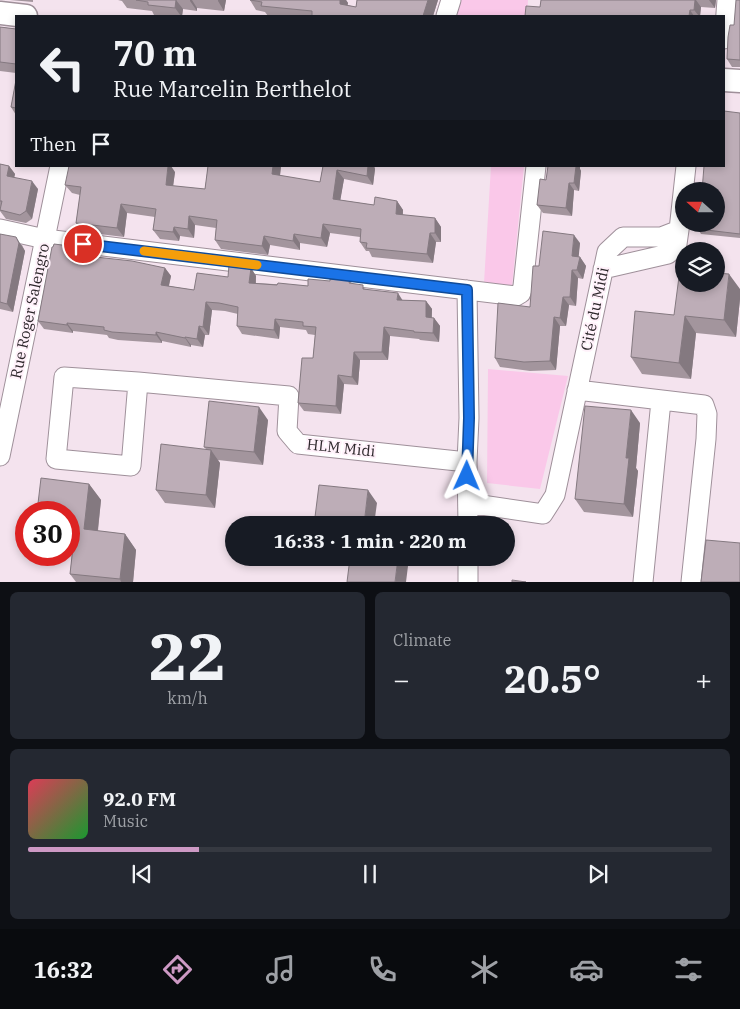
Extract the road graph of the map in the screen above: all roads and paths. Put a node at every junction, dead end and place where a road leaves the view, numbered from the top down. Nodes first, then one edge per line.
1 (451, 0) edge
2 (727, 0) edge
3 (0, 13) edge
4 (17, 15) edge
5 (446, 15) edge
6 (725, 26) edge
7 (725, 80) edge
8 (740, 81) edge
9 (60, 167) edge
10 (536, 167) edge
11 (686, 167) edge
12 (684, 182) edge
13 (0, 229) edge
14 (675, 232) edge
15 (679, 232) edge
16 (45, 239) junction
17 (603, 269) junction
18 (467, 290) junction
19 (138, 382) junction
20 (578, 390) junction
21 (661, 400) junction
22 (5, 406) edge
23 (0, 456) edge
24 (467, 462) junction
25 (468, 504) junction
26 (468, 516) edge
27 (468, 566) edge
28 (468, 582) edge
29 (643, 582) edge
30 (691, 582) edge

1 - 5 street
2 - 6 street
3 - 4 street
7 - 8 street
9 - 16 street, Rue Roger Salengro
10 - 18 street
11 - 12 street
13 - 16 street
14 - 17 street, Cité du Midi
15 - 17 street
16 - 18 street
16 - 22 street, Rue Roger Salengro
17 - 20 street, Cité du Midi
18 - 24 street
19 - 19 street, HLM Midi
19 - 24 street, HLM Midi
20 - 21 street
20 - 25 street, Cité du Midi
21 - 29 street
21 - 30 street
22 - 23 street, Rue Roger Salengro
24 - 25 street
25 - 26 street
27 - 28 street

